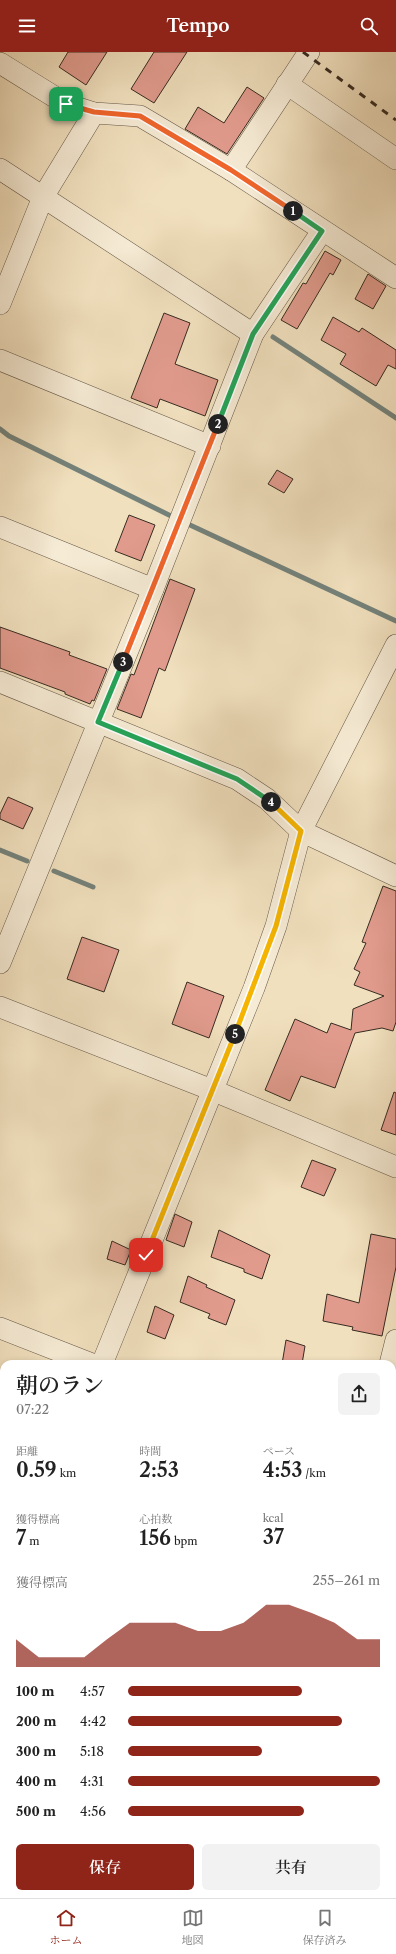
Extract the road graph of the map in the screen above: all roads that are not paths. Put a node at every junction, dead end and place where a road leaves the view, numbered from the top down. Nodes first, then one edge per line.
1 (309, 52) edge
2 (0, 63) edge
3 (287, 84) junction
4 (94, 112) junction
5 (396, 160) edge
6 (0, 169) edge
7 (231, 170) junction
8 (43, 197) junction
9 (322, 231) junction
10 (396, 277) edge
11 (0, 304) edge
12 (253, 334) junction
13 (0, 360) edge
14 (210, 446) junction
15 (0, 527) edge
16 (153, 589) junction
17 (396, 645) edge
18 (0, 682) edge
19 (98, 722) junction
20 (301, 831) junction
21 (396, 876) edge
22 (0, 962) edge
23 (0, 1007) edge
24 (212, 1090) junction
25 (396, 1167) edge
26 (0, 1328) edge
27 (396, 1340) edge
28 (82, 1360) edge
29 (104, 1360) edge
30 (391, 1360) edge

1 - 3 street
2 - 4 street
3 - 5 street
3 - 7 street
4 - 7 street
4 - 8 street
6 - 8 street
7 - 9 street
8 - 11 street
8 - 12 street
9 - 10 street
9 - 12 street
12 - 14 street
13 - 14 street
14 - 16 street
15 - 16 street
16 - 19 street
17 - 20 street
18 - 19 street
19 - 20 street
19 - 22 street
20 - 21 street
20 - 24 street
23 - 24 street
24 - 25 street
24 - 29 street
26 - 28 street
27 - 30 street

